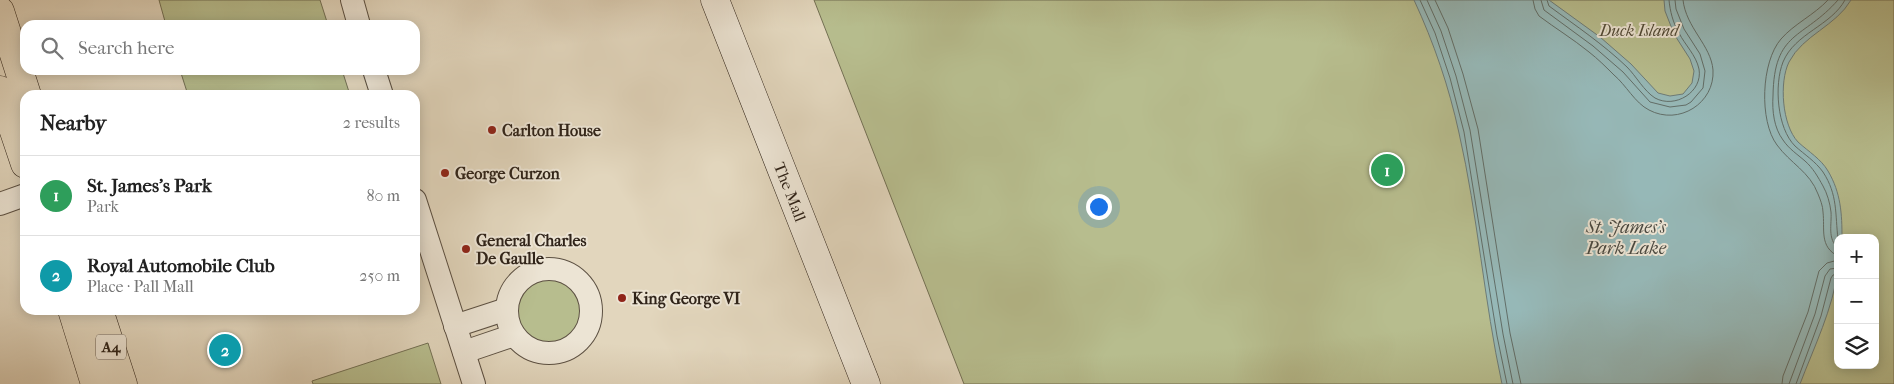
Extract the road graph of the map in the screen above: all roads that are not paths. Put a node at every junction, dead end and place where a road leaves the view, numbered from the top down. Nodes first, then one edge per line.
1 (352, 0) edge
2 (715, 0) edge
3 (0, 11) edge
4 (358, 20) edge
5 (20, 73) edge
6 (21, 75) edge
7 (376, 75) edge
8 (0, 90) edge
9 (25, 90) edge
10 (380, 90) edge
11 (20, 149) edge
12 (20, 197) edge
13 (0, 204) edge
14 (420, 216) edge
15 (507, 309) junction
16 (74, 315) edge
17 (101, 315) edge
18 (455, 326) junction
19 (514, 335) junction
20 (464, 352) junction
21 (95, 384) edge
22 (123, 384) edge
23 (474, 384) edge
24 (866, 384) edge

1 - 4 street
2 - 24 street, The Mall
3 - 5 main road
6 - 9 main road
7 - 10 street
8 - 11 main road
12 - 13 street
14 - 18 street
15 - 18 street
15 - 19 street
15 - 19 street
16 - 21 main road, A4
17 - 22 main road, A4
18 - 20 street
19 - 20 street
20 - 23 street

